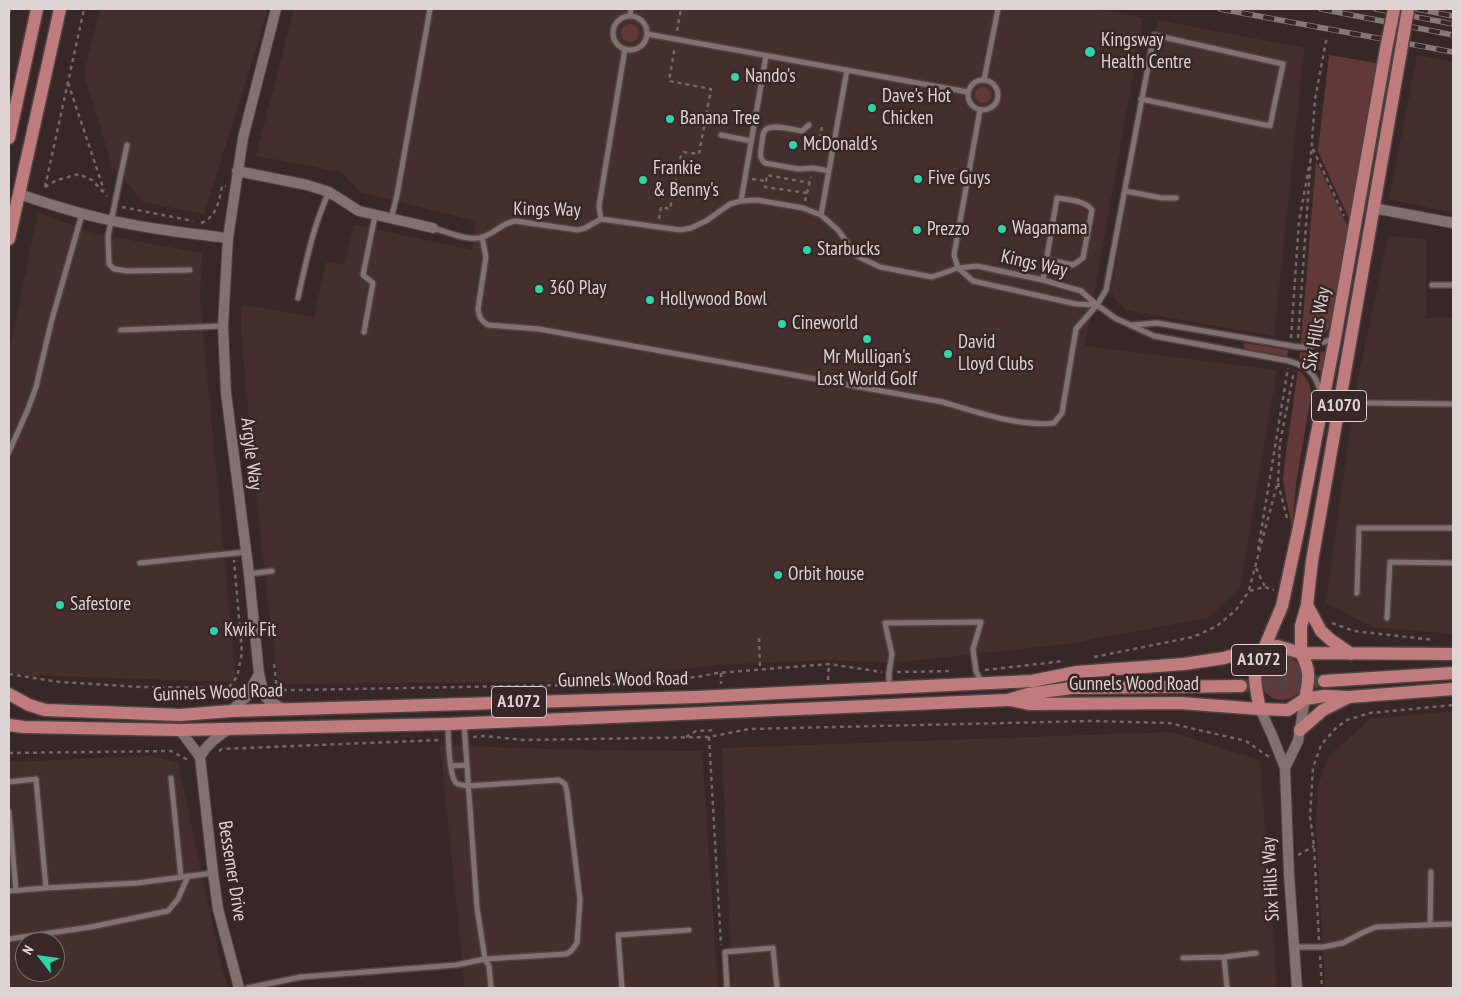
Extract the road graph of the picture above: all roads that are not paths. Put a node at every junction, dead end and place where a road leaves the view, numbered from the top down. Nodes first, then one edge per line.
1 (37, 9) edge
2 (60, 9) edge
3 (276, 9) edge
4 (430, 9) edge
5 (631, 9) edge
6 (998, 9) edge
7 (1394, 9) edge
8 (1408, 9) edge
9 (630, 16) junction
10 (647, 34) junction
11 (625, 49) junction
12 (766, 56) junction
13 (847, 70) junction
14 (984, 80) junction
15 (968, 92) junction
16 (1141, 99) junction
17 (980, 110) junction
18 (809, 125) dead end
19 (721, 135) dead end
20 (9, 138) edge
21 (751, 141) junction
22 (127, 145) dead end
23 (237, 171) junction
24 (829, 171) junction
25 (1124, 191) junction
26 (329, 192) junction
27 (19, 194) junction
28 (1176, 198) dead end
29 (741, 201) junction
30 (1373, 208) junction
31 (82, 214) junction
32 (821, 215) junction
33 (375, 216) junction
34 (602, 219) junction
35 (390, 220) junction
36 (111, 221) junction
37 (1453, 223) edge
38 (433, 228) joint
39 (482, 237) junction
40 (228, 238) junction
41 (9, 239) edge
42 (1046, 259) junction
43 (958, 268) junction
44 (190, 270) dead end
45 (1043, 280) junction
46 (1432, 285) dead end
47 (1453, 285) edge
48 (298, 298) dead end
49 (1097, 305) junction
50 (1132, 325) junction
51 (224, 326) junction
52 (121, 330) dead end
53 (364, 332) dead end
54 (1335, 338) junction
55 (1323, 402) junction
56 (1369, 403) dead end
57 (1453, 404) edge
58 (9, 452) edge
59 (1453, 528) edge
60 (246, 552) junction
61 (1453, 562) edge
62 (140, 563) dead end
63 (272, 571) dead end
64 (249, 574) junction
65 (1357, 593) dead end
66 (1307, 605) junction
67 (1387, 618) dead end
68 (1263, 651) junction
69 (1301, 653) junction
70 (1351, 654) junction
71 (1453, 654) edge
72 (1453, 673) edge
73 (258, 674) junction
74 (1032, 681) junction
75 (1324, 681) tunnel mouth
76 (982, 684) junction
77 (1241, 686) tunnel mouth
78 (889, 688) junction
79 (1071, 688) junction
80 (1453, 689) edge
81 (9, 694) edge
82 (1349, 697) junction
83 (1305, 699) junction
84 (1008, 700) junction
85 (283, 709) junction
86 (1260, 709) junction
87 (231, 710) junction
88 (464, 722) junction
89 (448, 724) junction
90 (9, 726) edge
91 (230, 728) junction
92 (180, 730) junction
93 (1300, 730) junction
94 (200, 757) junction
95 (467, 765) junction
96 (451, 766) junction
97 (1285, 768) junction
98 (171, 778) dead end
99 (9, 782) edge
100 (468, 786) junction
101 (9, 812) edge
102 (213, 872) junction
103 (1431, 872) dead end
104 (188, 876) junction
105 (181, 877) junction
106 (46, 888) junction
107 (16, 890) junction
108 (9, 891) edge
109 (1453, 924) edge
110 (1430, 925) junction
111 (689, 930) dead end
112 (9, 939) edge
113 (1294, 947) junction
114 (1256, 953) dead end
115 (1224, 956) junction
116 (1183, 958) dead end
117 (485, 959) junction
118 (239, 988) edge
119 (248, 988) edge
120 (491, 988) edge
121 (622, 988) edge
122 (727, 988) edge
123 (777, 988) edge
124 (1227, 988) edge
125 (1297, 988) edge

1 - 20 main road
2 - 27 main road
3 - 23 street, Argyle Way
4 - 35 lane
5 - 9 lane
6 - 14 lane
7 - 54 main road, Six Hills Way / A1070, bridge
8 - 30 main road, Six Hills Way / A1070, bridge
9 - 10 lane
9 - 11 lane
10 - 11 lane
10 - 12 lane
11 - 34 lane
12 - 13 lane
12 - 21 lane
13 - 15 lane
13 - 24 lane
14 - 15 lane
14 - 17 lane
15 - 17 lane
16 - 16 lane
16 - 25 lane
17 - 43 lane
18 - 24 lane
19 - 21 lane
21 - 29 lane
22 - 36 lane
23 - 26 street
23 - 40 street, Argyle Way
24 - 32 lane
25 - 28 lane
25 - 49 lane
26 - 33 street
26 - 48 lane
27 - 31 street
27 - 41 main road
29 - 32 lane, Kings Way
29 - 34 lane, Kings Way
30 - 37 street
30 - 66 main road, Six Hills Way / A1070
31 - 36 street
31 - 58 lane
32 - 43 lane, Kings Way
33 - 35 street
33 - 53 lane
34 - 39 lane, Kings Way
35 - 38 street
36 - 40 street
36 - 44 lane
38 - 39 lane
39 - 49 lane
40 - 51 street, Argyle Way
42 - 42 lane
42 - 45 lane
43 - 45 lane, Kings Way
43 - 49 lane, Kings Way
45 - 49 lane, Kings Way
46 - 47 lane
49 - 50 lane, Kings Way
50 - 54 lane
50 - 55 lane, Kings Way
51 - 52 lane
51 - 60 street, Argyle Way
54 - 55 main road, Six Hills Way / A1070
55 - 68 main road, Six Hills Way / A1070
56 - 57 lane
59 - 65 lane
60 - 62 lane
60 - 64 street, Argyle Way
61 - 67 lane
63 - 64 lane
64 - 73 street, Argyle Way
66 - 69 main road, Six Hills Way / A1070
66 - 70 main road
68 - 69 main road, Gunnels Wood Road / A1072
68 - 74 main road, Gunnels Wood Road / A1072
68 - 86 main road, A1072
69 - 70 main road, Gunnels Wood Road / A1072
69 - 83 main road, A1072
70 - 71 main road, Gunnels Wood Road / A1072
72 - 75 main road
73 - 85 street, Argyle Way
73 - 87 street
74 - 76 main road, Gunnels Wood Road / A1072
74 - 79 main road, Gunnels Wood Road / A1072
76 - 78 main road, Gunnels Wood Road / A1072
76 - 78 lane
77 - 79 main road, Gunnels Wood Road / A1072
78 - 85 main road, Gunnels Wood Road / A1072
79 - 84 main road, Gunnels Wood Road / A1072
80 - 82 main road, Gunnels Wood Road / A1072
81 - 87 main road, Gunnels Wood Road / A1072
82 - 83 main road, Gunnels Wood Road / A1072
82 - 93 main road
83 - 86 main road, Gunnels Wood Road / A1072
83 - 93 street, Six Hills Way
84 - 86 main road, Gunnels Wood Road / A1072
84 - 88 main road, Gunnels Wood Road / A1072
85 - 87 main road, Gunnels Wood Road / A1072
86 - 97 street, Six Hills Way
88 - 89 main road, Gunnels Wood Road / A1072
88 - 95 lane
89 - 91 main road, Gunnels Wood Road / A1072
89 - 96 lane
90 - 92 main road, Gunnels Wood Road / A1072
91 - 92 main road, Gunnels Wood Road / A1072
91 - 94 street
92 - 94 street
93 - 97 street, Six Hills Way
94 - 102 street, Bessemer Drive
95 - 96 lane
95 - 100 lane
96 - 100 lane
97 - 113 street, Six Hills Way
98 - 105 lane
99 - 106 lane
100 - 117 lane
100 - 117 lane
101 - 107 lane
102 - 104 lane
102 - 118 street, Bessemer Drive
103 - 110 lane
104 - 105 lane
104 - 112 lane
105 - 106 lane
106 - 107 lane
107 - 108 lane
109 - 110 lane
110 - 113 lane
111 - 121 lane
113 - 125 street, Six Hills Way
114 - 115 lane
115 - 116 lane
115 - 124 lane
117 - 119 lane
117 - 120 lane
122 - 123 lane

